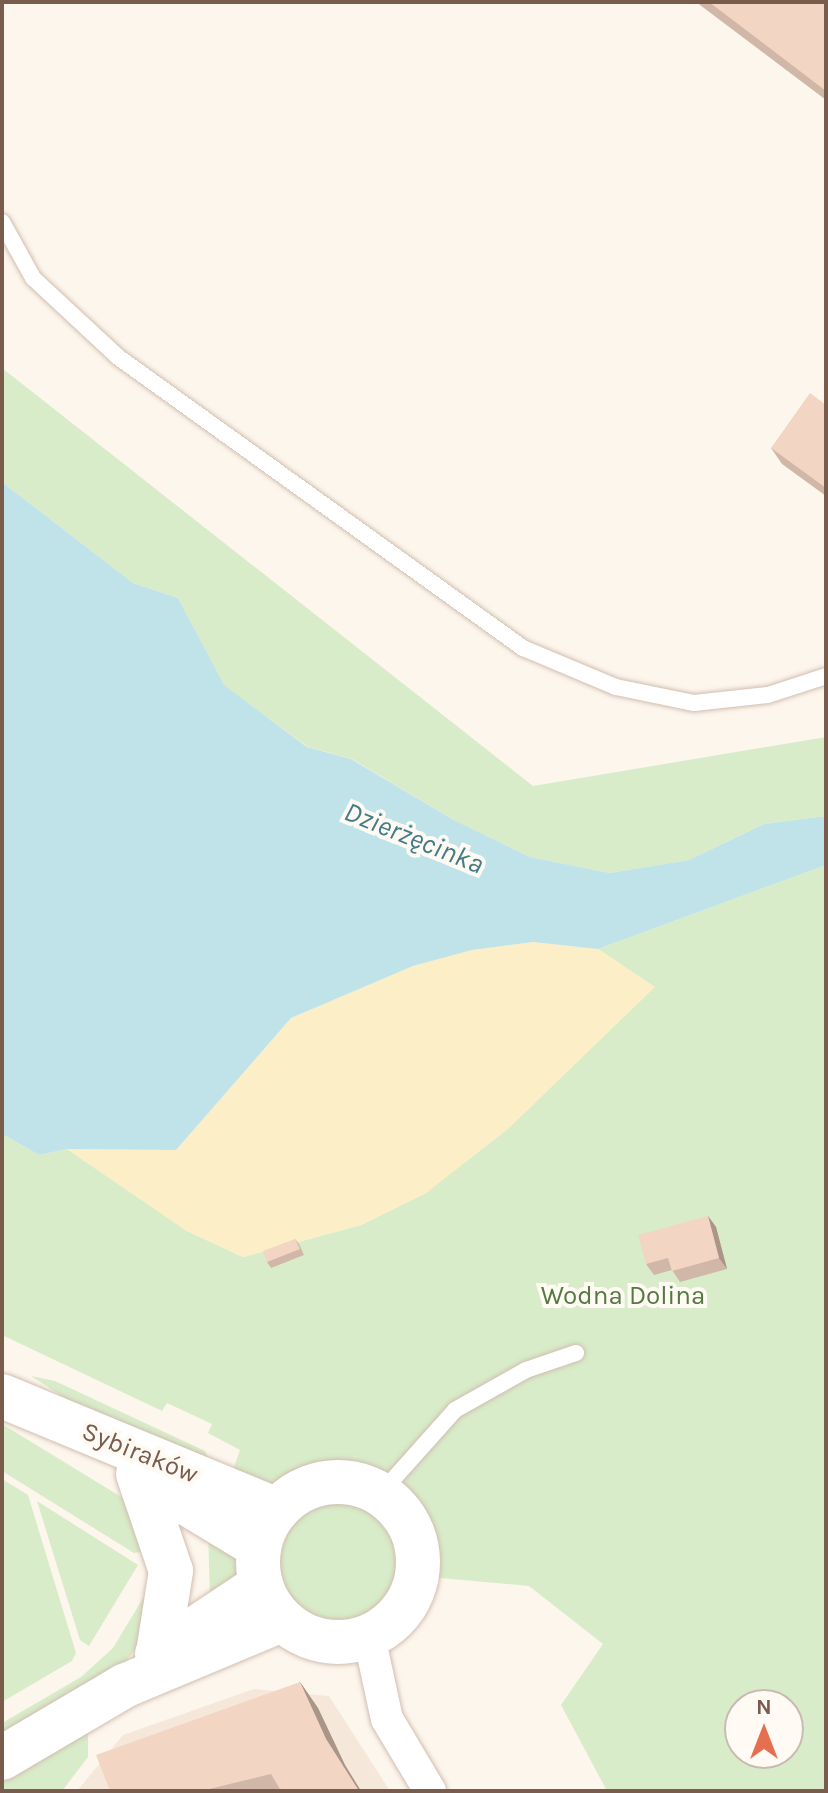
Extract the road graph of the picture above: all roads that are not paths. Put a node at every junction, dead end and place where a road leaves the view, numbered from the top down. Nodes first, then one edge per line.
1 (2, 222) edge
2 (826, 676) edge
3 (576, 1353) dead end
4 (2, 1397) edge
5 (138, 1474) junction
6 (380, 1494) junction
7 (270, 1565) junction
8 (369, 1636) junction
9 (158, 1653) junction
10 (124, 1686) junction
11 (2, 1758) edge
12 (430, 1791) edge

1 - 2 lane
3 - 6 lane
4 - 5 street, Sybiraków
4 - 7 street, Sybiraków
5 - 7 street, Sybiraków
5 - 9 street
6 - 7 street
6 - 8 street
7 - 8 street
7 - 9 street
7 - 10 street
8 - 12 street
9 - 10 street
10 - 11 street

